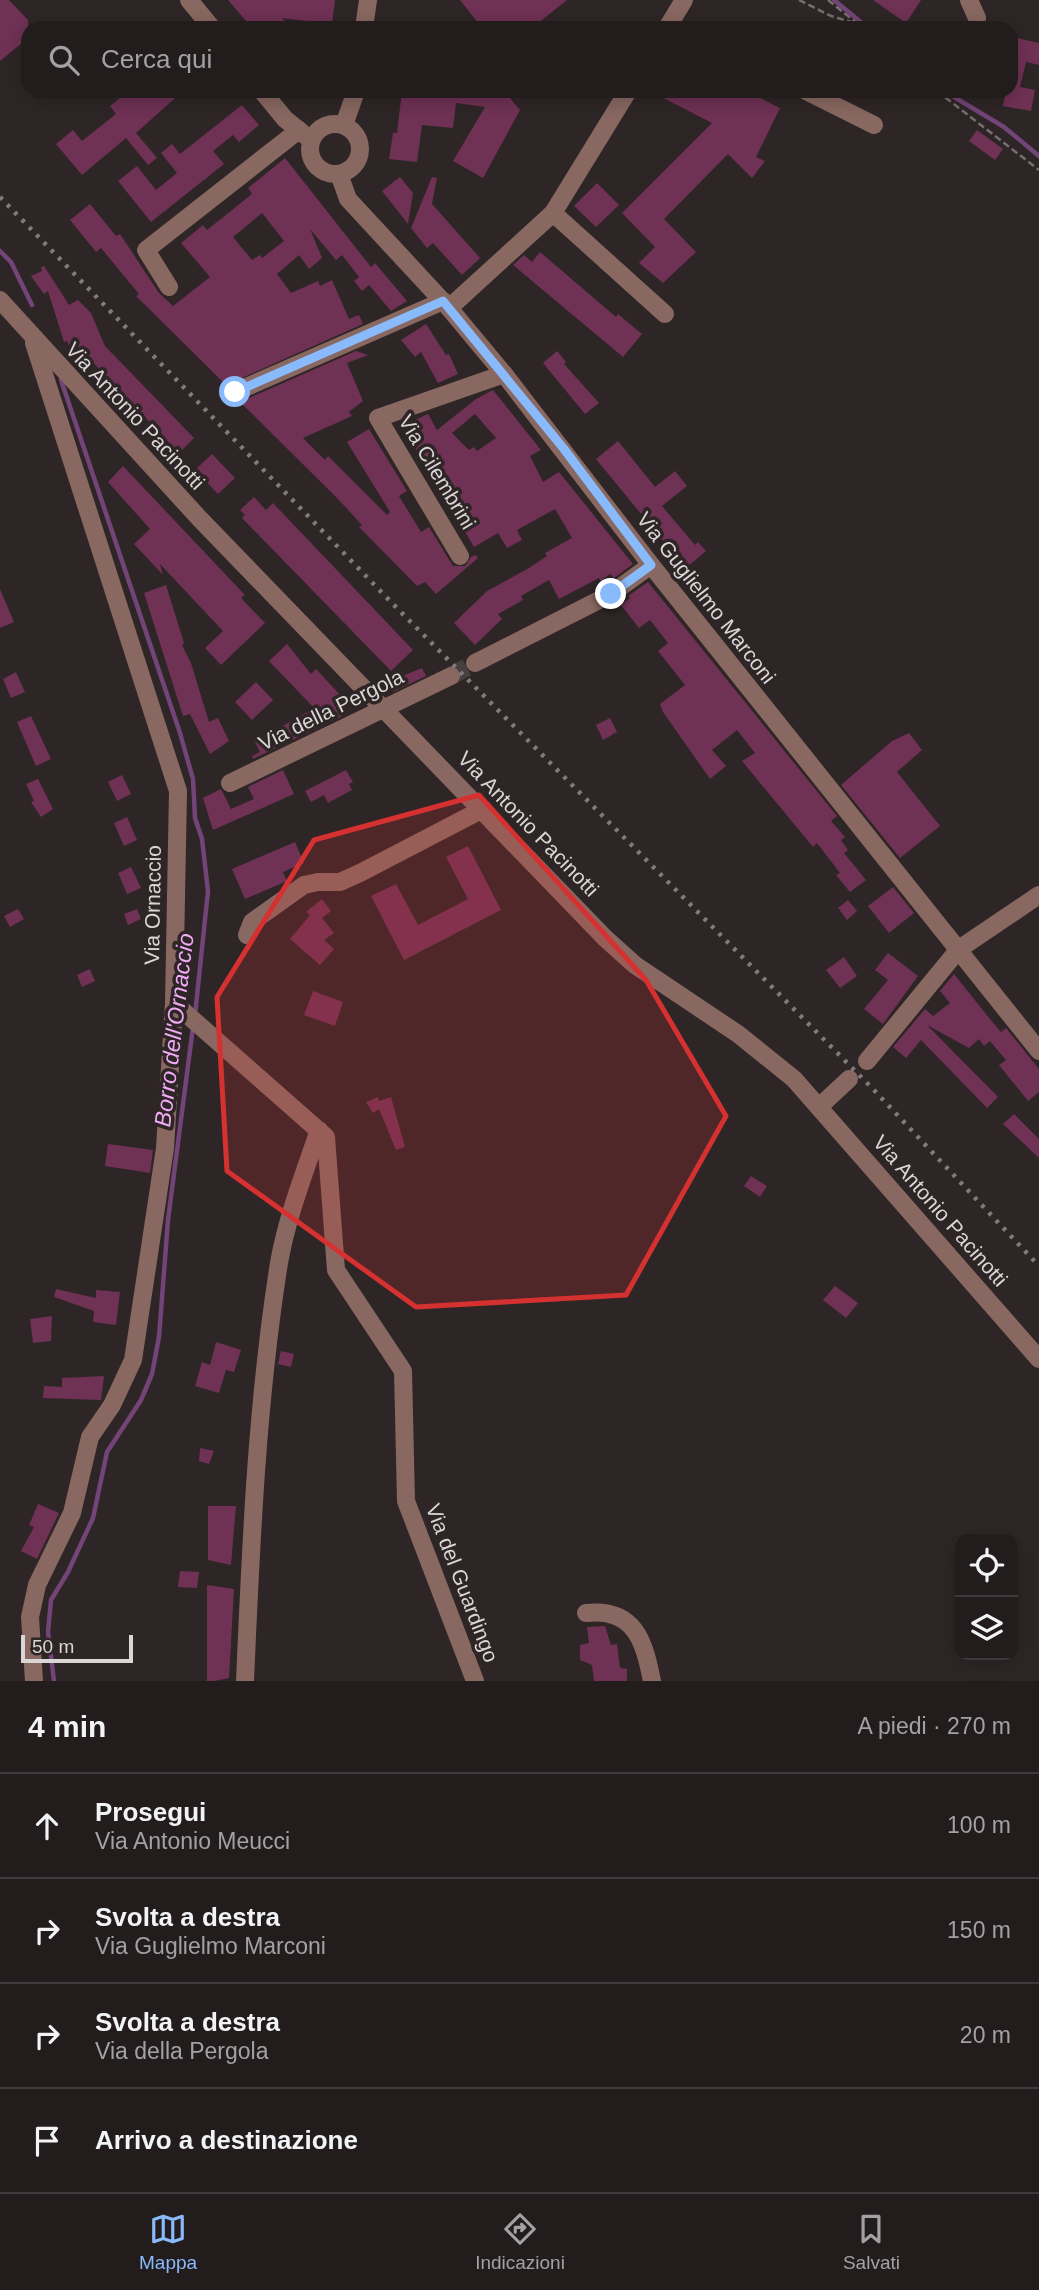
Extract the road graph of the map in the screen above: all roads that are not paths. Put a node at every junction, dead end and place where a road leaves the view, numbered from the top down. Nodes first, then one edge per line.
1 (189, 0) edge
2 (368, 0) edge
3 (684, 0) edge
4 (969, 0) edge
5 (977, 18) dead end
6 (206, 21) edge
7 (365, 21) edge
8 (675, 21) edge
9 (268, 98) edge
10 (354, 98) edge
11 (624, 98) edge
12 (820, 98) edge
13 (344, 125) junction
14 (874, 125) dead end
15 (305, 135) junction
16 (339, 174) junction
17 (553, 213) junction
18 (169, 287) dead end
19 (0, 300) edge
20 (446, 304) junction
21 (665, 314) dead end
22 (33, 338) junction
23 (504, 374) junction
24 (235, 392) dead end
25 (460, 556) dead end
26 (651, 565) junction
27 (475, 663) tunnel mouth
28 (451, 676) tunnel mouth
29 (384, 710) junction
30 (230, 783) dead end
31 (483, 809) junction
32 (1039, 895) edge
33 (247, 935) dead end
34 (959, 949) junction
35 (180, 1008) junction
36 (1039, 1051) edge
37 (867, 1061) dead end
38 (849, 1079) dead end
39 (819, 1107) junction
40 (319, 1130) junction
41 (1039, 1359) edge
42 (586, 1613) dead end
43 (34, 1681) edge
44 (245, 1681) edge
45 (475, 1681) edge
46 (652, 1681) edge

1 - 6 street
2 - 7 street
3 - 8 street
4 - 5 street
9 - 15 street
10 - 13 street
11 - 17 street
12 - 14 street
13 - 15 street
13 - 16 street
15 - 16 street
15 - 18 street
16 - 20 street, Via Guglielmo Marconi
17 - 20 street
17 - 21 street
19 - 22 street, Via Antonio Pacinotti
20 - 23 street, Via Guglielmo Marconi
20 - 24 street
22 - 29 street, Via Antonio Pacinotti
22 - 35 street, Via Ornaccio
23 - 25 street, Via Cilembrini
23 - 26 street, Via Guglielmo Marconi
26 - 27 street
26 - 34 street, Via Guglielmo Marconi
28 - 29 street, Via della Pergola
29 - 30 street, Via della Pergola
29 - 31 street, Via Antonio Pacinotti
31 - 33 street
31 - 39 street, Via Antonio Pacinotti
32 - 34 street
34 - 36 street, Via Guglielmo Marconi
34 - 37 street
35 - 40 street
35 - 43 street, Via Ornaccio
38 - 39 street
39 - 41 street, Via Antonio Pacinotti
40 - 44 street
40 - 45 street, Via del Guardingo
42 - 46 street

